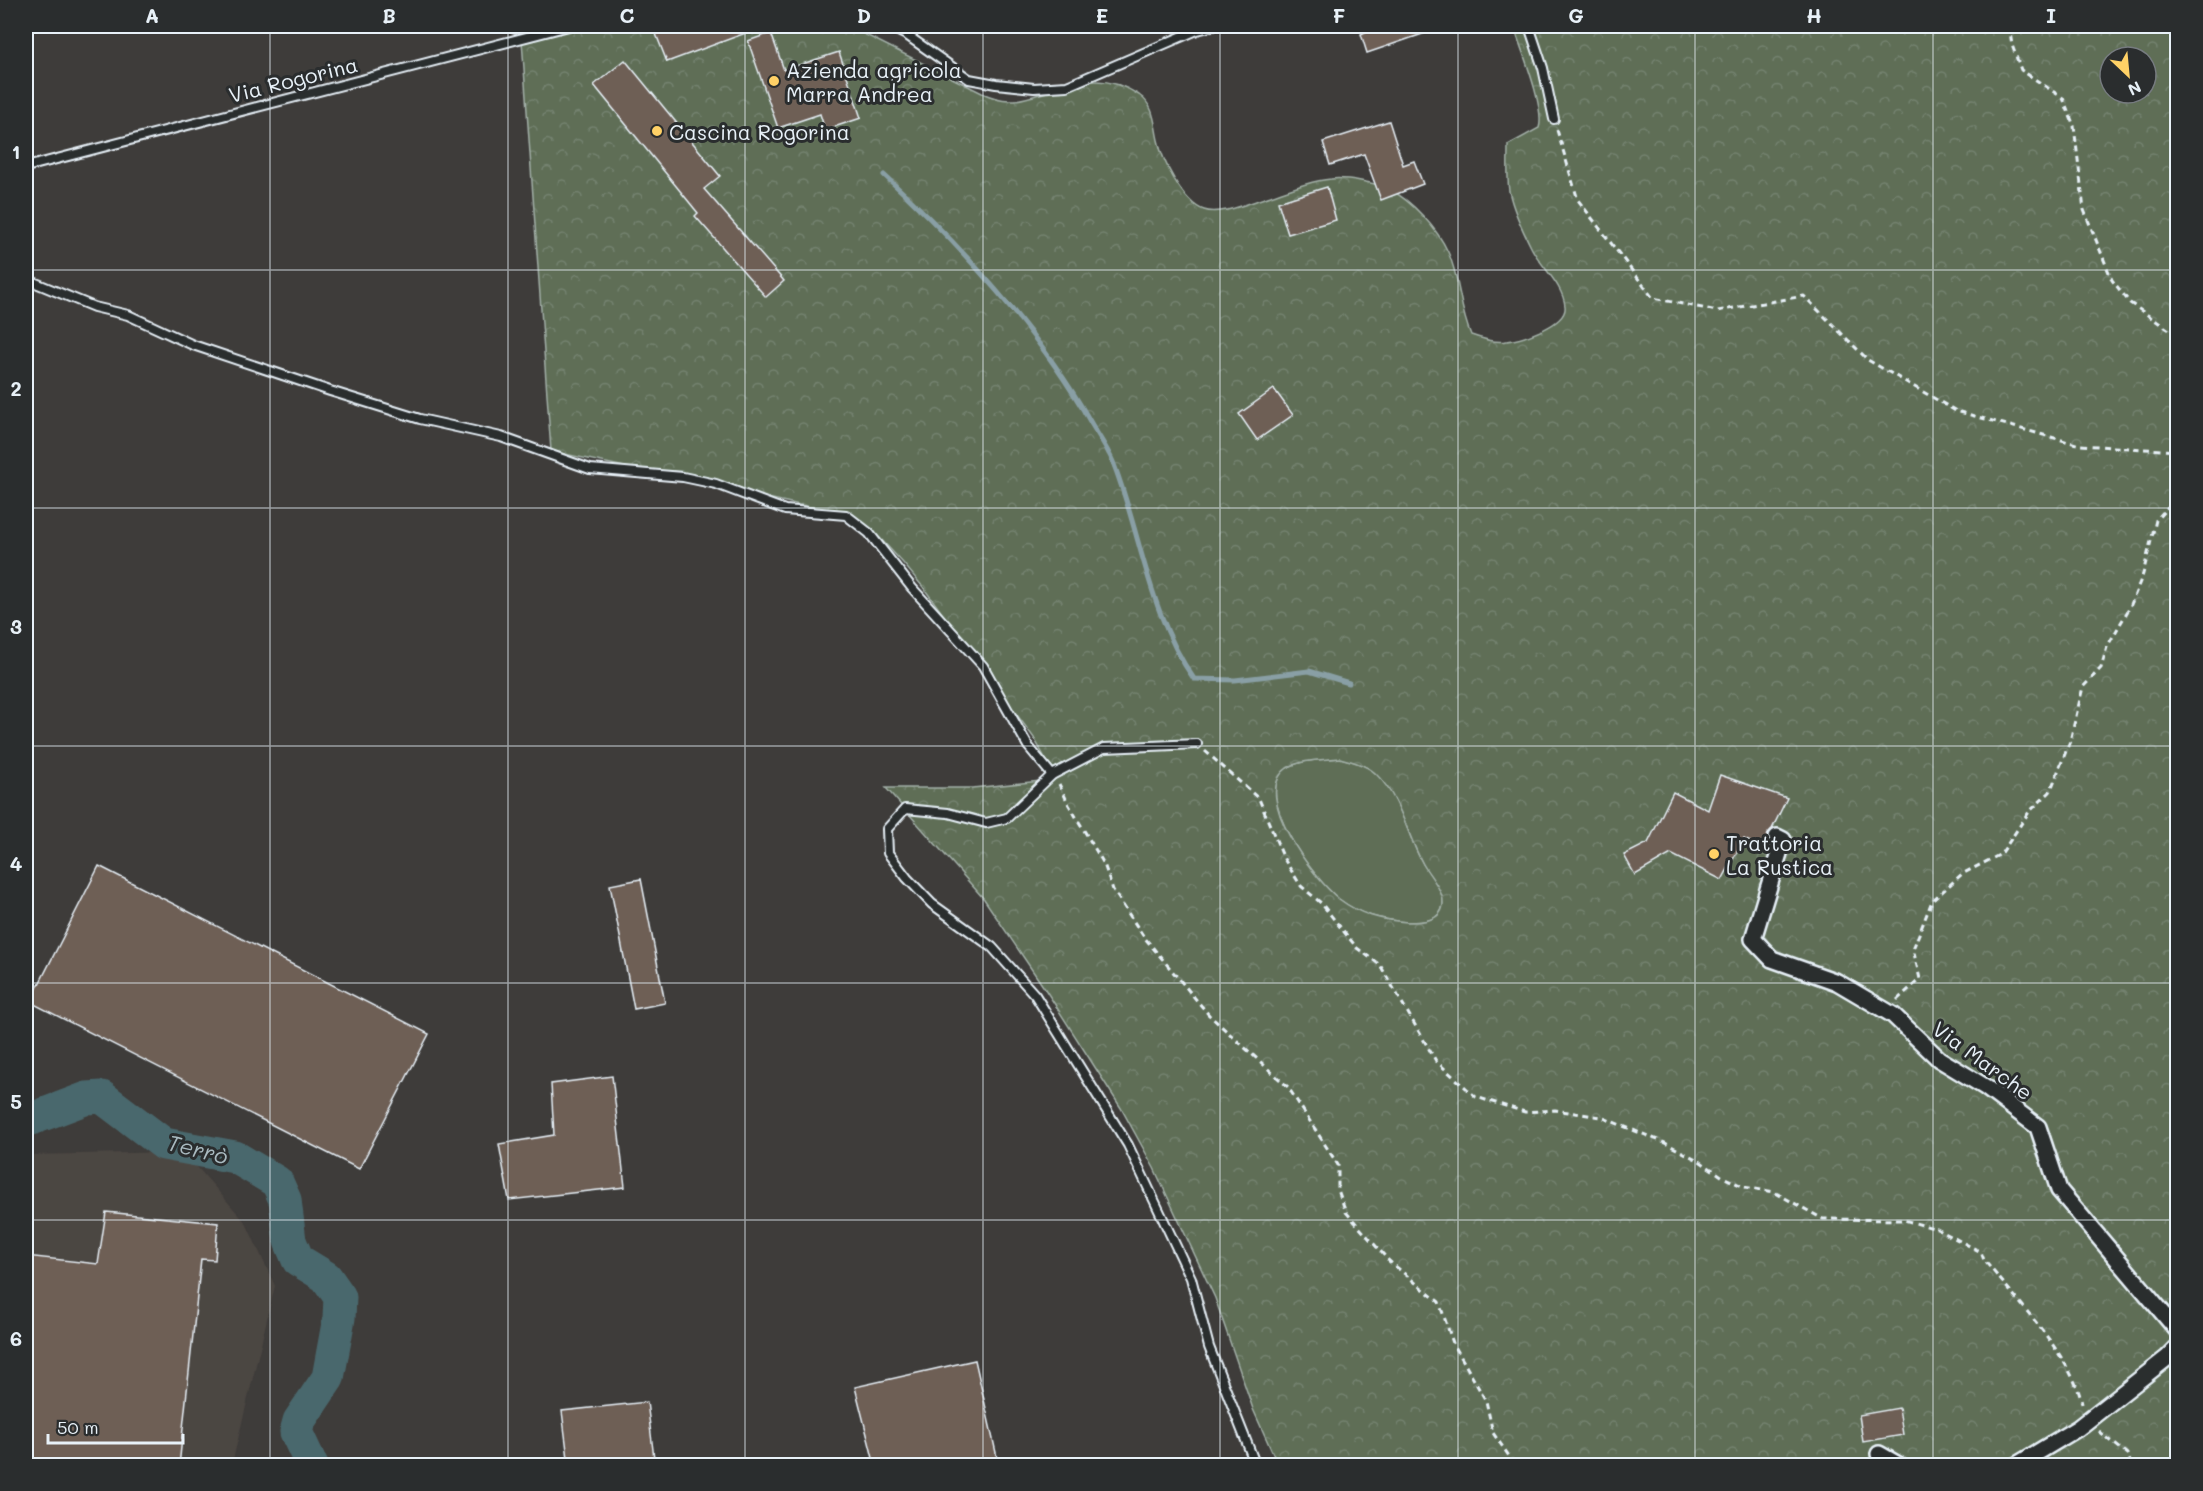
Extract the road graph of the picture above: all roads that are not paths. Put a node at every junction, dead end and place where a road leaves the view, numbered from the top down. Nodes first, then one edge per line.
1 (569, 26) edge
2 (888, 26) edge
3 (1213, 26) edge
4 (1529, 26) edge
5 (1554, 119) road end
6 (26, 167) edge
7 (26, 279) edge
8 (1197, 744) road end
9 (1052, 776) junction
10 (1777, 837) dead end
11 (2178, 1331) edge
12 (2178, 1347) edge
13 (1879, 1454) dead end
14 (1256, 1466) edge
15 (1900, 1466) edge
16 (2015, 1466) edge

1 - 6 lane, Via Rogorina
2 - 3 lane
4 - 5 lane
7 - 9 lane
8 - 9 lane
9 - 14 lane
10 - 11 street, Via Marche
12 - 16 street
13 - 15 street

